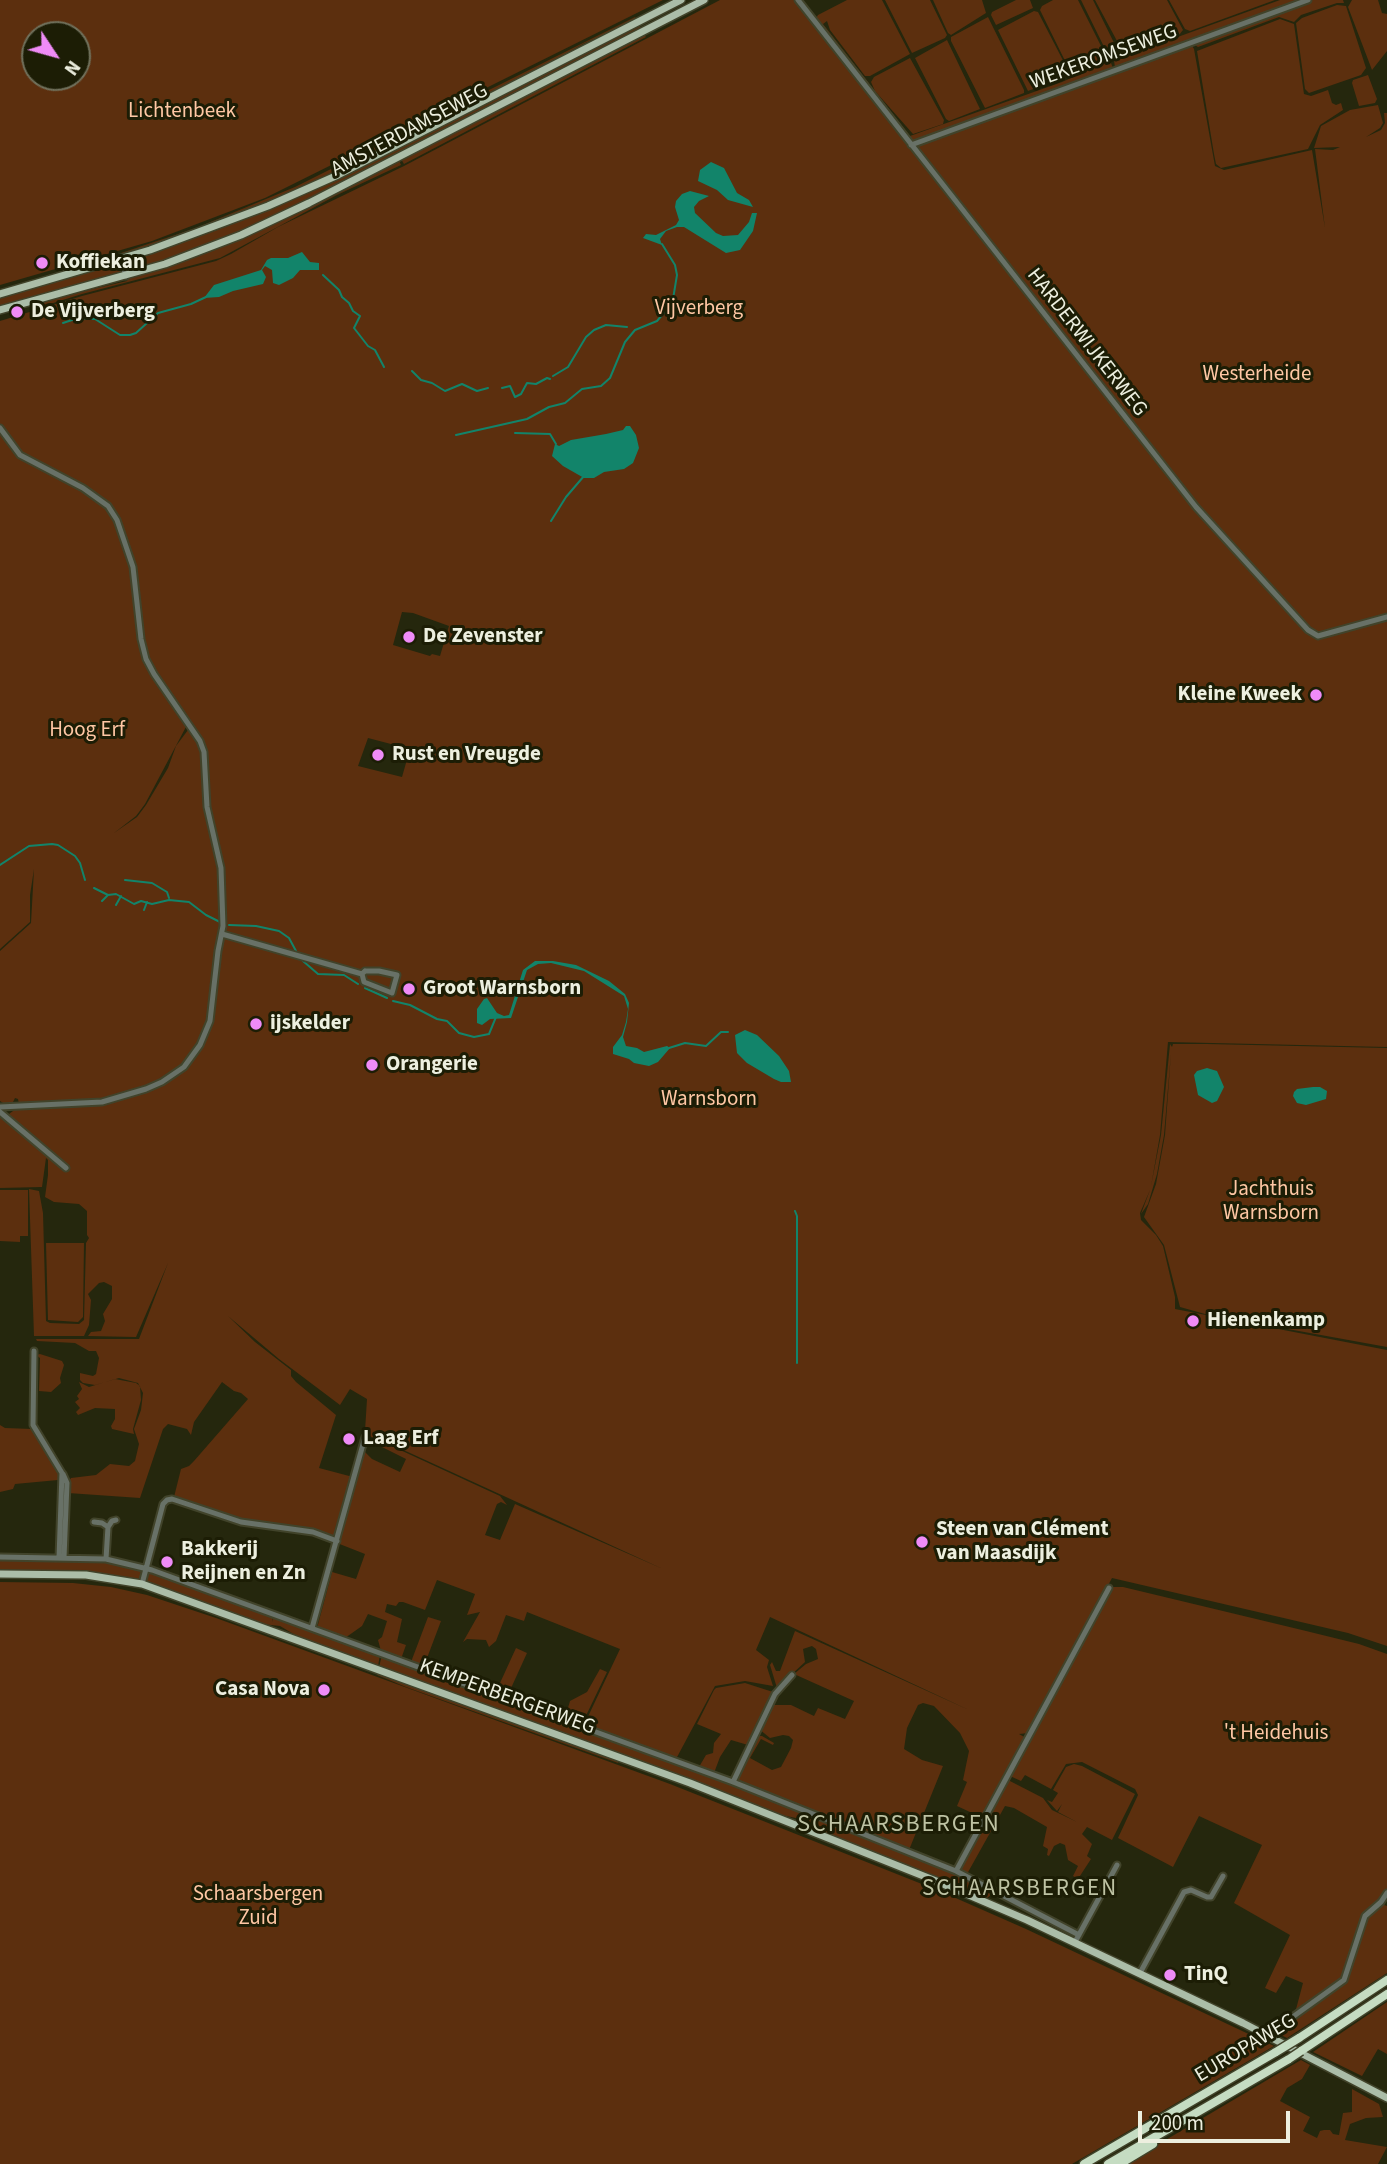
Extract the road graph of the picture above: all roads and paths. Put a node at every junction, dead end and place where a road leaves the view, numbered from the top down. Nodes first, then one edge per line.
1 (681, 0) edge
2 (704, 0) edge
3 (798, 0) edge
4 (1308, 0) edge
5 (911, 145) junction
6 (121, 259) junction
7 (126, 276) junction
8 (0, 294) edge
9 (0, 310) edge
10 (0, 428) edge
11 (1387, 617) edge
12 (222, 934) junction
13 (362, 974) junction
14 (13, 1106) junction
15 (0, 1109) edge
16 (6, 1117) junction
17 (66, 1168) dead end
18 (34, 1351) dead end
19 (365, 1437) dead end
20 (116, 1520) dead end
21 (94, 1522) dead end
22 (108, 1527) junction
23 (337, 1541) junction
24 (0, 1557) edge
25 (62, 1558) junction
26 (106, 1559) junction
27 (146, 1568) junction
28 (0, 1574) edge
29 (142, 1584) junction
30 (1110, 1588) dead end
31 (312, 1628) junction
32 (792, 1675) dead end
33 (733, 1782) junction
34 (1117, 1865) dead end
35 (956, 1871) junction
36 (1223, 1876) dead end
37 (995, 1891) junction
38 (1387, 1893) edge
39 (990, 1903) junction
40 (1077, 1939) junction
41 (1140, 1973) junction
42 (1387, 1980) edge
43 (1387, 1994) edge
44 (1271, 2037) junction
45 (1387, 2098) edge
46 (1187, 2119) junction
47 (1084, 2164) edge
48 (1108, 2164) edge
49 (1120, 2164) edge

1 - 6 main road, AMSTERDAMSEWEG
2 - 7 main road, AMSTERDAMSEWEG
3 - 5 street, HARDERWIJKERWEG
4 - 5 street, WEKEROMSEWEG
5 - 11 street, HARDERWIJKERWEG
6 - 7 street
6 - 8 main road, AMSTERDAMSEWEG
7 - 9 main road, AMSTERDAMSEWEG
10 - 12 street
12 - 13 street
12 - 14 street
13 - 13 street
14 - 15 street
14 - 16 street
15 - 16 street
16 - 17 street
18 - 25 street
19 - 23 street
20 - 22 street
21 - 22 street
22 - 26 street
23 - 27 street
23 - 31 street
24 - 25 street, KEMPERBERGERWEG
25 - 26 street, KEMPERBERGERWEG
26 - 27 street, KEMPERBERGERWEG
27 - 29 street
27 - 31 street, KEMPERBERGERWEG
28 - 29 main road, KEMPERBERGERWEG
29 - 39 main road, KEMPERBERGERWEG
30 - 35 street
31 - 33 street, KEMPERBERGERWEG
32 - 33 street
33 - 35 street, KEMPERBERGERWEG
34 - 40 street
35 - 37 street, KEMPERBERGERWEG
36 - 41 street
37 - 39 street
37 - 40 street, KEMPERBERGERWEG
38 - 44 street
39 - 40 main road, KEMPERBERGERWEG
40 - 41 main road, KEMPERBERGERWEG
41 - 44 main road, KEMPERBERGERWEG
42 - 47 highway, EUROPAWEG, bridge
43 - 46 highway, EUROPAWEG, bridge
44 - 45 main road, KEMPERBERGERWEG
46 - 48 highway, EUROPAWEG
46 - 49 highway

